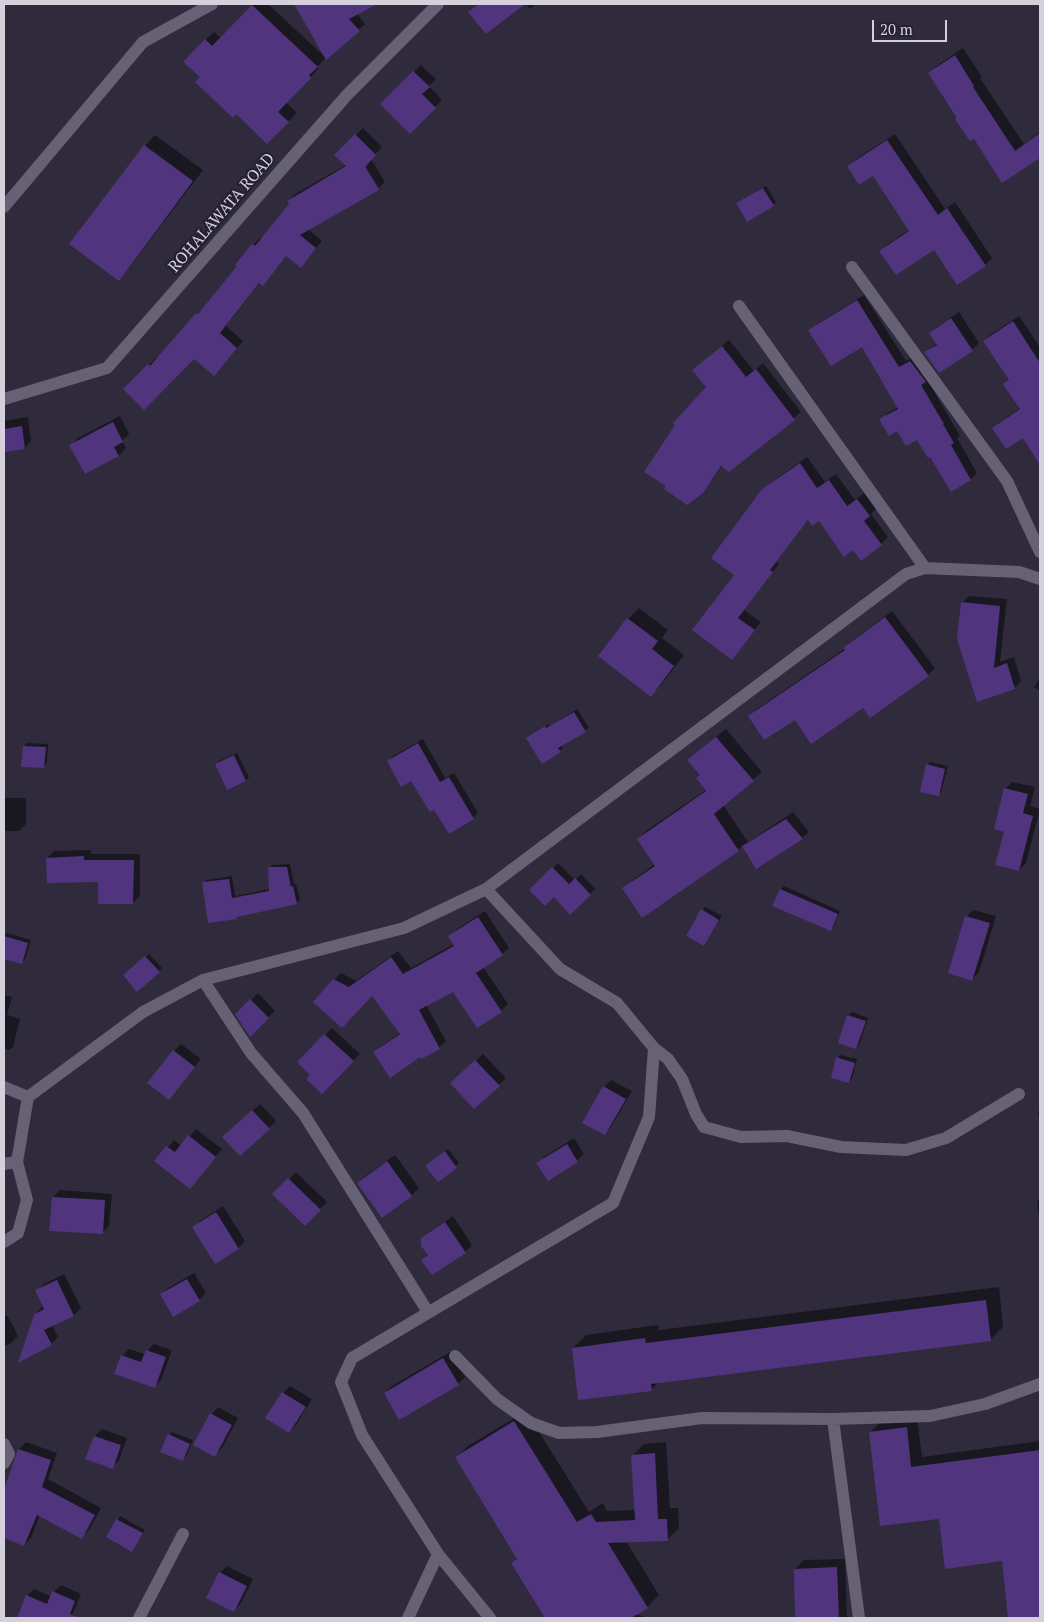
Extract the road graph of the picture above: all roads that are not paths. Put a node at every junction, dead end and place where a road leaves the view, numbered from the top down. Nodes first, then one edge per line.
1 (212, 4) edge
2 (438, 4) edge
3 (4, 208) edge
4 (852, 267) dead end
5 (739, 306) dead end
6 (4, 399) edge
7 (1040, 552) edge
8 (925, 568) junction
9 (1040, 579) edge
10 (486, 889) junction
11 (203, 980) junction
12 (654, 1048) junction
13 (4, 1087) edge
14 (1019, 1094) dead end
15 (28, 1097) junction
16 (17, 1162) junction
17 (4, 1164) edge
18 (4, 1242) edge
19 (428, 1312) junction
20 (455, 1356) dead end
21 (1040, 1384) edge
22 (832, 1419) junction
23 (4, 1444) edge
24 (4, 1463) edge
25 (183, 1534) dead end
26 (438, 1554) junction
27 (139, 1618) edge
28 (408, 1618) edge
29 (490, 1618) edge
30 (859, 1618) edge

1 - 3 street
2 - 6 street, ROHALAWATA ROAD
4 - 7 street
5 - 8 street
8 - 9 street
8 - 10 street
10 - 11 street
10 - 12 street
11 - 15 street
11 - 19 street
12 - 14 street
12 - 19 street
13 - 15 street
15 - 16 street
16 - 17 street
16 - 18 street
19 - 26 street
20 - 22 street
21 - 22 street
22 - 30 street
23 - 24 street
25 - 27 street
26 - 28 street
26 - 29 street

